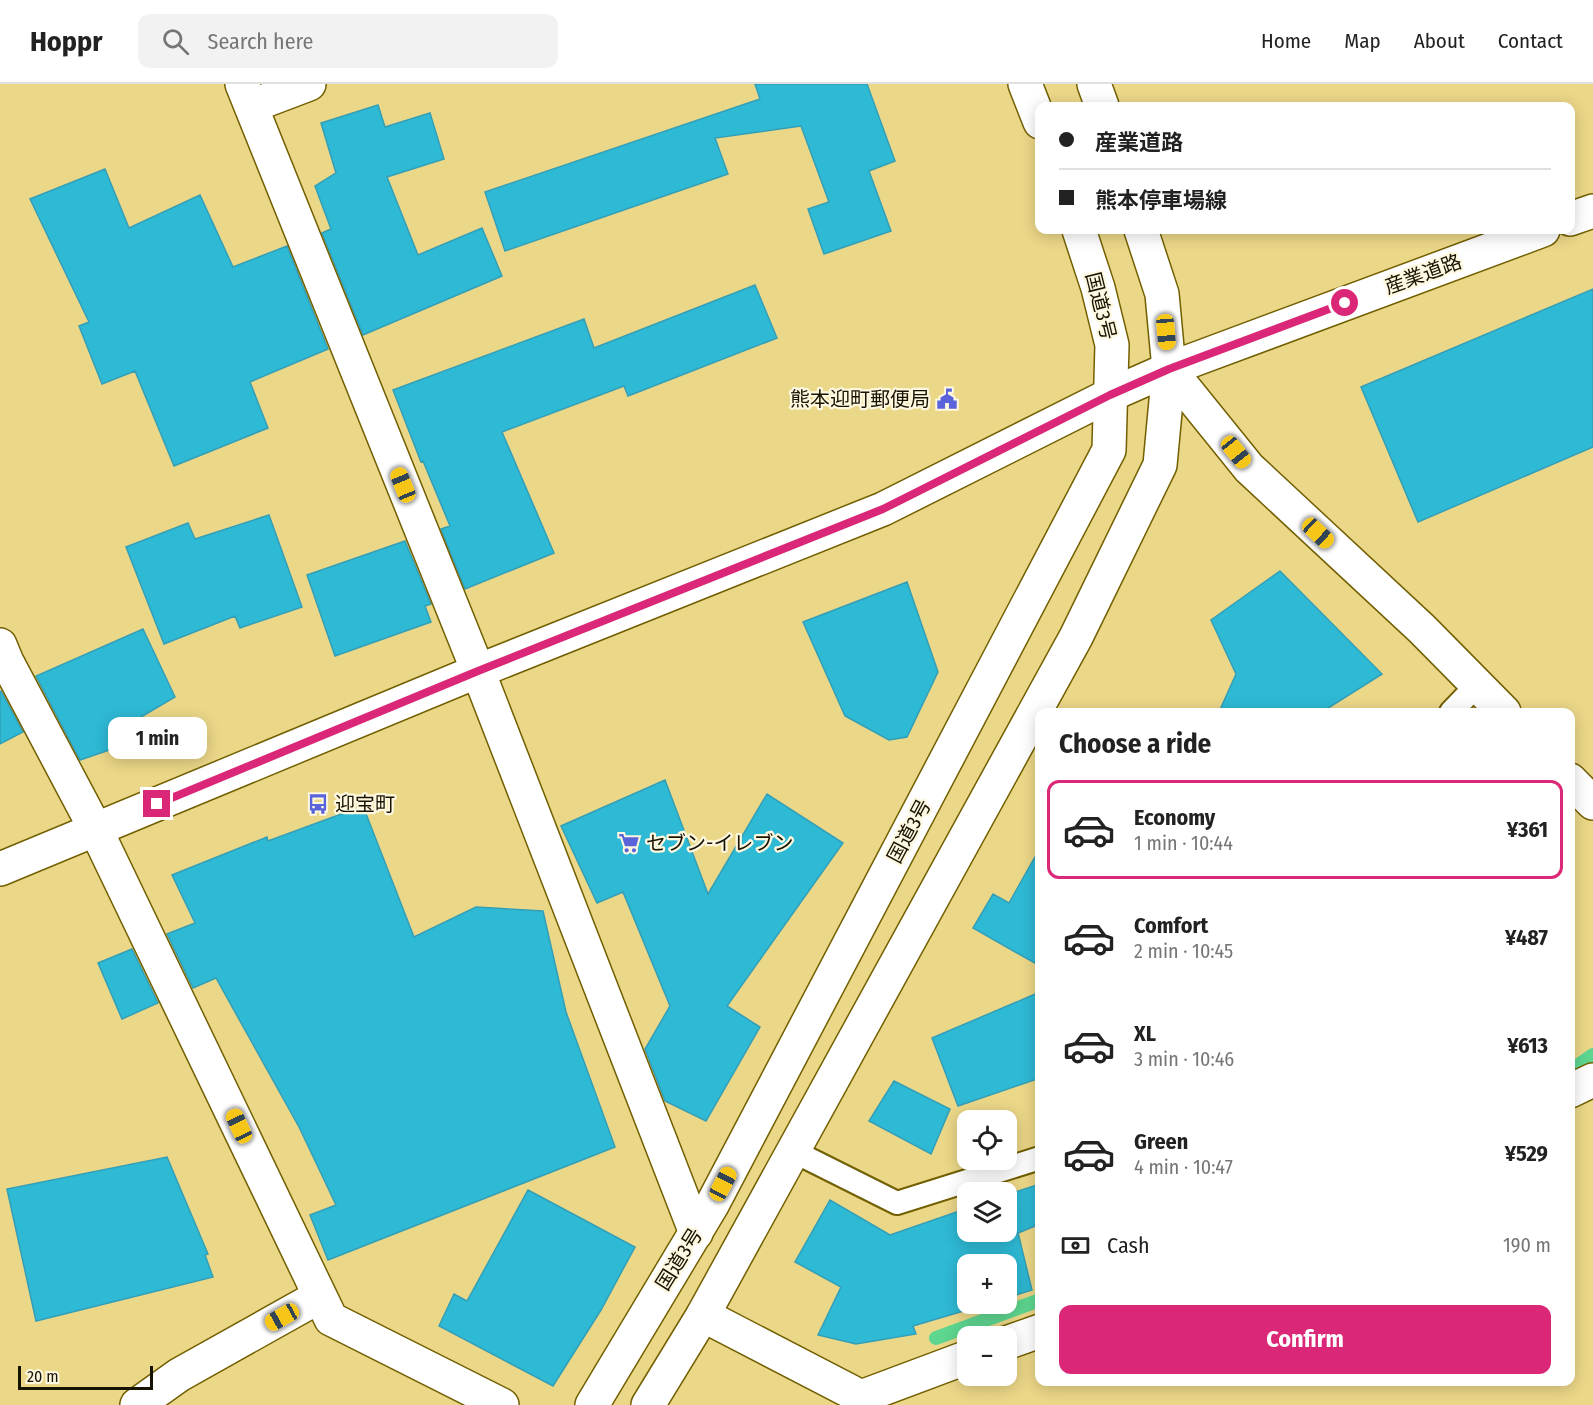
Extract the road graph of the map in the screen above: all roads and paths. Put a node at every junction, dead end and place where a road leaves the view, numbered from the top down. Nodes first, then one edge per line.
1 (309, 84) edge
2 (1025, 84) edge
3 (1094, 84) edge
4 (247, 95) edge
5 (1101, 102) edge
6 (1035, 109) edge
7 (1593, 211) edge
8 (1575, 217) edge
9 (1080, 234) edge
10 (1142, 234) edge
11 (1532, 234) edge
12 (1169, 369) junction
13 (1110, 395) junction
14 (0, 645) edge
15 (478, 671) junction
16 (1477, 685) junction
17 (1037, 708) edge
18 (1455, 708) edge
19 (1500, 708) edge
20 (1035, 711) edge
21 (1575, 785) edge
22 (1593, 803) edge
23 (96, 830) junction
24 (0, 869) edge
25 (1593, 1080) edge
26 (1575, 1089) edge
27 (792, 1151) junction
28 (1035, 1160) edge
29 (696, 1233) junction
30 (320, 1296) junction
31 (703, 1315) junction
32 (1035, 1333) edge
33 (1017, 1339) edge
34 (957, 1362) edge
35 (861, 1401) edge
36 (137, 1405) edge
37 (501, 1405) edge
38 (592, 1405) edge
39 (648, 1405) edge

1 - 4 main road
2 - 6 main road
3 - 5 main road
4 - 15 main road
7 - 8 main road
9 - 13 main road, 国道3号
10 - 12 main road
11 - 12 main road, 産業道路
12 - 13 main road, 産業道路
12 - 16 main road
12 - 17 main road
13 - 15 main road, 産業道路
13 - 29 main road, 国道3号
14 - 23 main road
15 - 23 main road, 産業道路
15 - 29 main road
16 - 18 lane
16 - 19 main road
20 - 27 main road
21 - 22 main road
23 - 24 main road, 産業道路
23 - 30 main road
25 - 26 main road
27 - 28 lane
27 - 31 main road
29 - 38 main road, 国道3号
30 - 36 main road
30 - 37 main road
31 - 35 main road
31 - 39 main road
32 - 33 main road
34 - 35 main road

